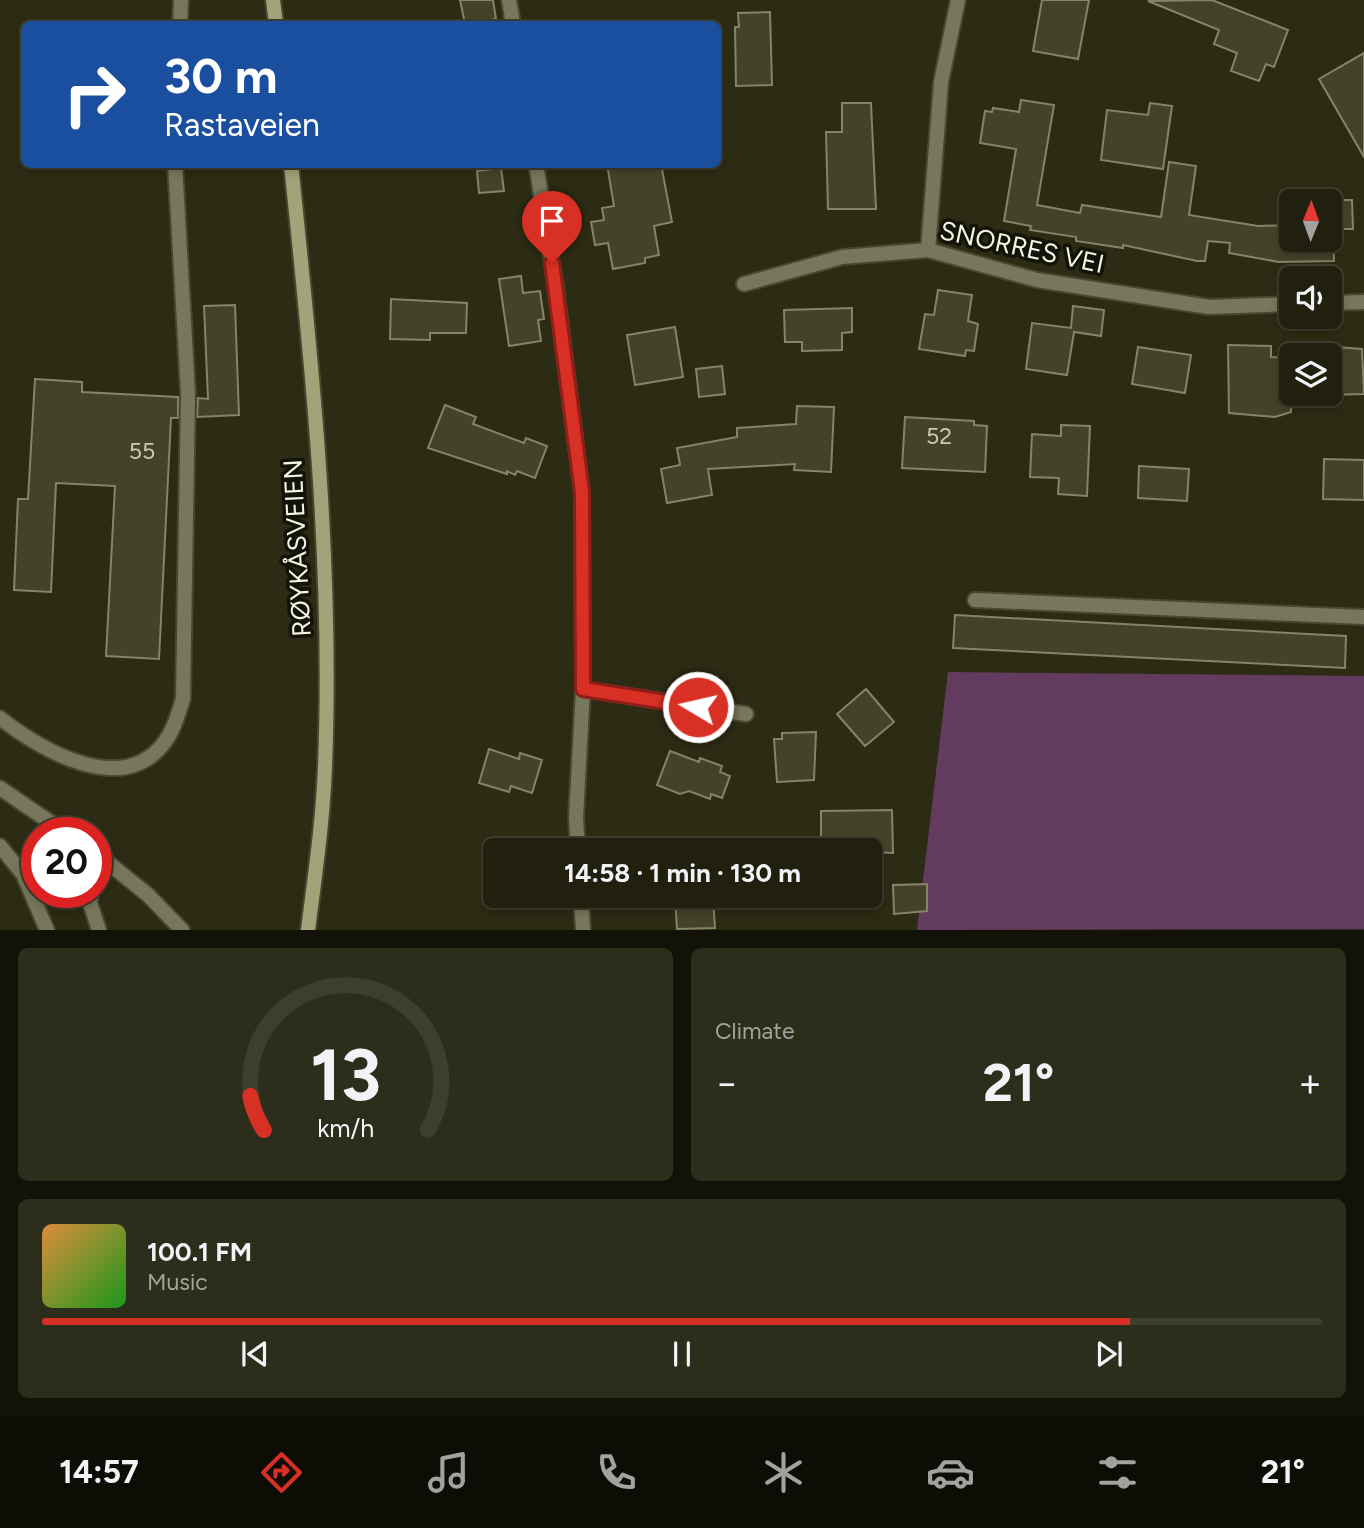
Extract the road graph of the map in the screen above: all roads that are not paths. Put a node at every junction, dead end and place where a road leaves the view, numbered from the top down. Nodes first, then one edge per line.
1 (181, 0) edge
2 (273, 0) edge
3 (509, 0) edge
4 (958, 0) edge
5 (180, 21) edge
6 (276, 21) edge
7 (512, 21) edge
8 (174, 168) edge
9 (291, 168) edge
10 (537, 168) edge
11 (929, 250) junction
12 (744, 284) dead end
13 (1364, 302) edge
14 (1342, 303) edge
15 (1279, 304) edge
16 (975, 600) dead end
17 (1364, 617) edge
18 (583, 689) junction
19 (746, 714) dead end
20 (0, 718) edge
21 (0, 788) edge
22 (43, 817) edge
23 (577, 838) edge
24 (0, 846) edge
25 (112, 870) edge
26 (92, 908) edge
27 (582, 908) edge
28 (47, 929) edge
29 (99, 929) edge
30 (181, 929) edge
31 (308, 929) edge
32 (583, 929) edge

1 - 5 street
2 - 6 main road
3 - 7 street
4 - 11 street
8 - 20 street
9 - 31 main road, RØYKÅSVEIEN
10 - 18 street
11 - 12 street, SNORRES VEI
11 - 15 street, SNORRES VEI
13 - 14 street
16 - 17 street
18 - 19 street
18 - 23 street
21 - 22 street
24 - 28 street
25 - 30 street
26 - 29 street
27 - 32 street

